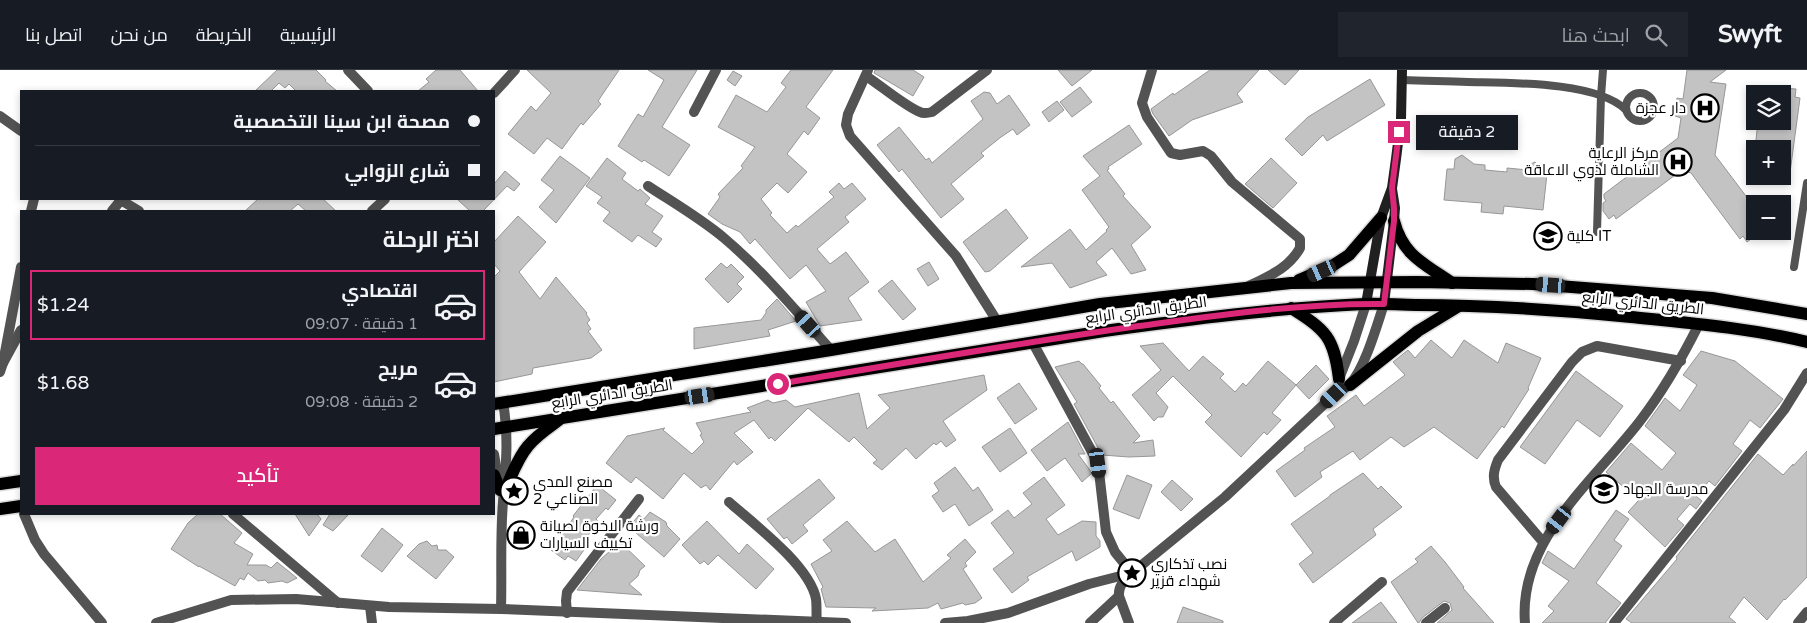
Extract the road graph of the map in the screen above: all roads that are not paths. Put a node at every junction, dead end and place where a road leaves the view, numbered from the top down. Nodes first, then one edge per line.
1 (348, 70) edge
2 (515, 70) edge
3 (716, 70) edge
4 (987, 70) edge
5 (1152, 70) edge
6 (1604, 70) edge
7 (867, 73) edge
8 (1402, 75) edge
9 (367, 90) edge
10 (495, 92) edge
11 (1634, 94) junction
12 (1604, 97) junction
13 (1626, 110) junction
14 (694, 112) dead end
15 (0, 116) edge
16 (20, 130) edge
17 (1807, 183) edge
18 (648, 186) dead end
19 (122, 200) edge
20 (384, 200) edge
21 (137, 210) edge
22 (373, 210) edge
23 (1388, 220) junction
24 (1596, 232) dead end
25 (1794, 267) dead end
26 (20, 272) edge
27 (1369, 282) junction
28 (1386, 282) junction
29 (1452, 282) junction
30 (1291, 283) junction
31 (1245, 288) junction
32 (1366, 304) junction
33 (1384, 304) junction
34 (1461, 305) junction
35 (1291, 308) junction
36 (1807, 314) edge
37 (997, 321) junction
38 (1699, 324) junction
39 (20, 332) edge
40 (1807, 342) edge
41 (1033, 343) junction
42 (832, 350) junction
43 (1681, 361) junction
44 (1, 365) edge
45 (1807, 373) edge
46 (1344, 382) junction
47 (498, 403) edge
48 (561, 419) junction
49 (507, 427) junction
50 (495, 429) edge
51 (495, 458) edge
52 (495, 477) edge
53 (20, 481) edge
54 (0, 484) edge
55 (503, 494) junction
56 (639, 498) dead end
57 (729, 502) dead end
58 (20, 506) edge
59 (0, 509) edge
60 (24, 515) edge
61 (234, 515) edge
62 (1543, 542) junction
63 (1132, 573) junction
64 (1382, 582) dead end
65 (1119, 596) junction
66 (338, 603) junction
67 (370, 606) junction
68 (1445, 608) dead end
69 (501, 609) junction
70 (1807, 612) edge
71 (567, 613) junction
72 (761, 622) edge
73 (817, 622) edge
74 (102, 623) edge
75 (156, 623) edge
76 (372, 623) edge
77 (846, 623) edge
78 (946, 623) edge
79 (1090, 623) edge
80 (1130, 623) edge
81 (1334, 623) edge
82 (1426, 623) edge
83 (1524, 623) edge
84 (1614, 623) edge
85 (1798, 623) edge

1 - 9 street
2 - 10 street
3 - 14 street
4 - 7 street
5 - 31 street
6 - 12 lane
7 - 37 street
8 - 12 lane
8 - 23 street
11 - 12 lane
11 - 13 lane
11 - 13 lane
12 - 13 lane
12 - 24 lane
15 - 16 street
17 - 25 lane
18 - 42 street
19 - 21 street
20 - 22 street
23 - 27 street
23 - 28 street
23 - 29 main road
23 - 30 main road
26 - 44 street
27 - 28 main road, الطريق الدائري الرابع
27 - 30 main road, الطريق الدائري الرابع
27 - 32 street
28 - 29 main road, الطريق الدائري الرابع
28 - 33 street
29 - 36 main road, الطريق الدائري الرابع
30 - 31 main road, الطريق الدائري الرابع
31 - 37 main road, الطريق الدائري الرابع
32 - 33 main road, الطريق الدائري الرابع
32 - 35 main road, الطريق الدائري الرابع
32 - 46 street
33 - 34 main road, الطريق الدائري الرابع
33 - 46 street
34 - 38 main road, الطريق الدائري الرابع
34 - 46 main road
35 - 41 main road, الطريق الدائري الرابع
35 - 46 main road
37 - 42 main road, الطريق الدائري الرابع
38 - 40 main road, الطريق الدائري الرابع
38 - 43 street
39 - 44 street
41 - 48 main road, الطريق الدائري الرابع
41 - 63 street
42 - 47 main road, الطريق الدائري الرابع
43 - 62 street
43 - 62 street
45 - 84 street
46 - 63 street
47 - 49 street
48 - 49 main road, الطريق الدائري الرابع
48 - 55 main road
49 - 50 main road, الطريق الدائري الرابع
49 - 55 street
51 - 55 street
52 - 55 main road
53 - 54 main road
55 - 69 street
56 - 71 street
57 - 73 street
58 - 59 main road
60 - 74 street
61 - 66 street
62 - 83 street
63 - 65 street
63 - 78 street
64 - 81 street
65 - 79 street
65 - 80 street
66 - 67 street
66 - 75 street
67 - 69 street
67 - 76 street
68 - 82 street
69 - 71 street
70 - 85 street
71 - 72 street
72 - 73 street
73 - 77 street

